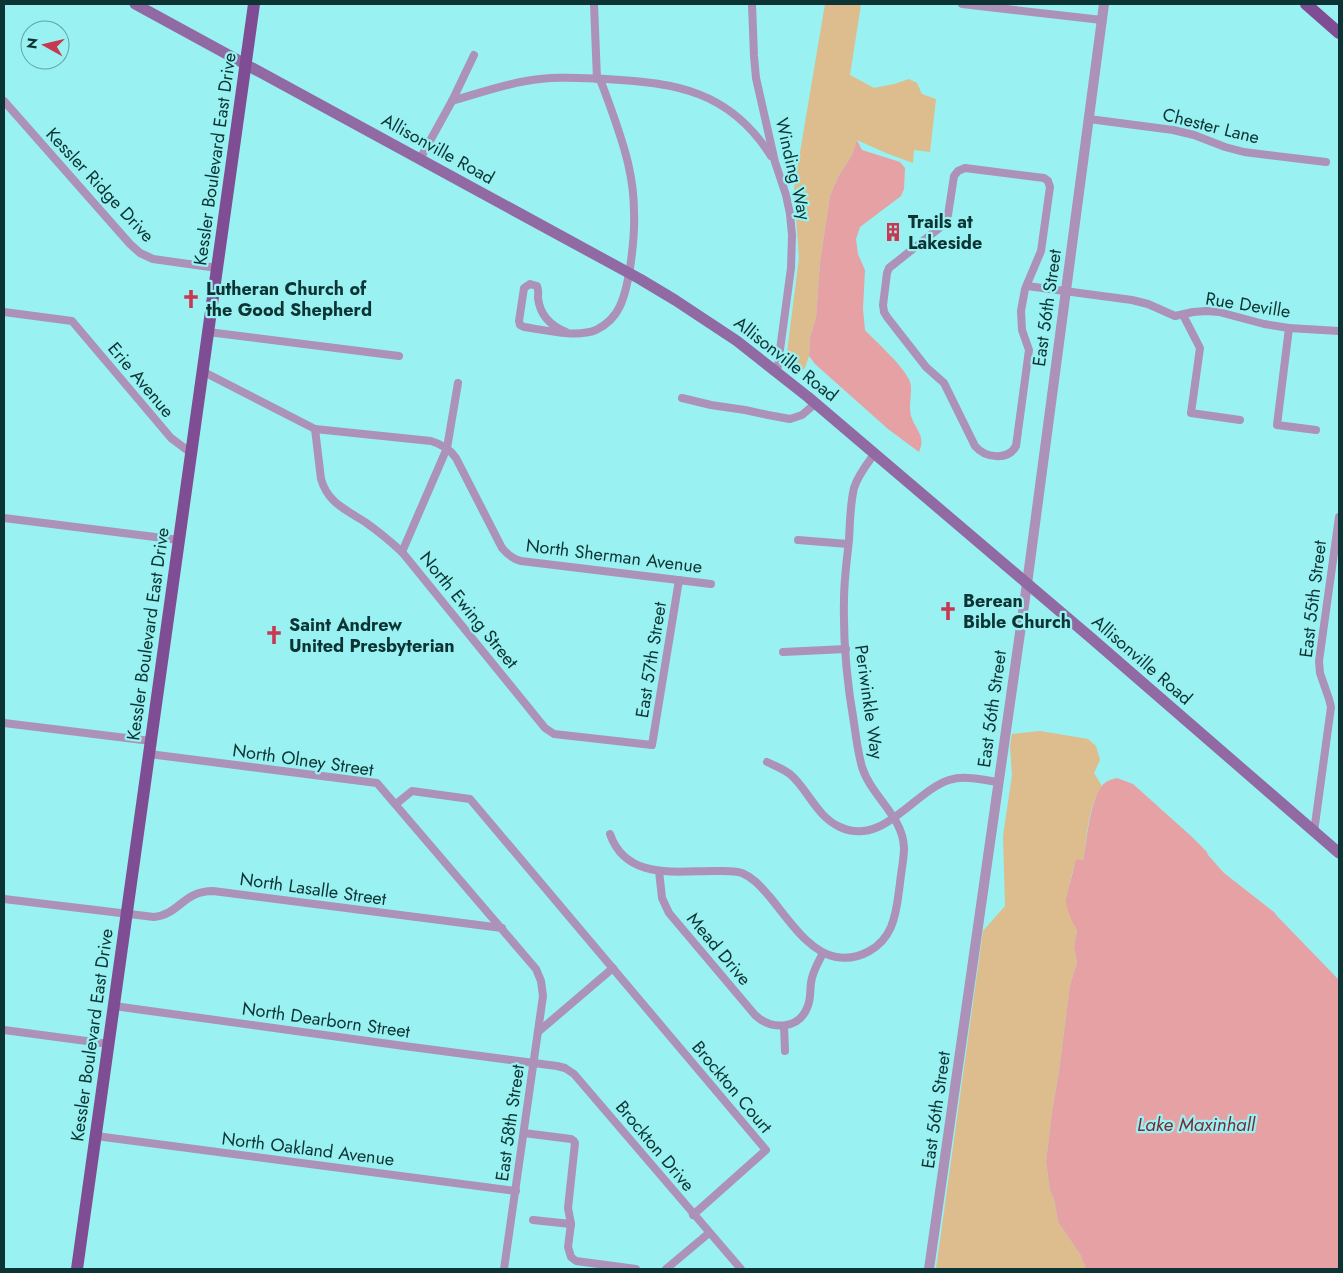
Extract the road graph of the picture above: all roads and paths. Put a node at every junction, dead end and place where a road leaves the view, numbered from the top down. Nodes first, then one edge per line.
1 (135, 4) edge
2 (254, 4) edge
3 (594, 4) edge
4 (752, 4) edge
5 (962, 4) edge
6 (1104, 4) edge
7 (1306, 4) edge
8 (150, 7) edge
9 (1102, 20) junction
10 (1339, 33) edge
11 (474, 55) dead end
12 (246, 63) junction
13 (599, 79) junction
14 (452, 101) junction
15 (4, 102) edge
16 (1089, 119) junction
17 (420, 159) junction
18 (775, 162) junction
19 (1326, 162) dead end
20 (217, 268) junction
21 (628, 273) junction
22 (1027, 286) junction
23 (1066, 292) junction
24 (4, 312) edge
25 (1184, 315) junction
26 (1289, 328) junction
27 (1339, 331) edge
28 (208, 332) junction
29 (566, 332) junction
30 (399, 356) dead end
31 (202, 371) junction
32 (778, 372) junction
33 (458, 383) dead end
34 (682, 398) dead end
35 (816, 404) junction
36 (1240, 420) dead end
37 (316, 429) junction
38 (1316, 430) dead end
39 (447, 448) junction
40 (191, 453) junction
41 (875, 454) junction
42 (1339, 516) edge
43 (4, 518) edge
44 (179, 540) junction
45 (798, 540) dead end
46 (848, 544) junction
47 (402, 552) junction
48 (679, 580) junction
49 (712, 584) dead end
50 (1027, 584) junction
51 (846, 649) junction
52 (783, 652) dead end
53 (4, 723) edge
54 (151, 741) junction
55 (652, 745) joint
56 (149, 754) junction
57 (767, 762) dead end
58 (998, 782) junction
59 (396, 804) junction
60 (893, 818) junction
61 (1314, 832) junction
62 (610, 834) dead end
63 (1339, 853) edge
64 (659, 871) junction
65 (4, 899) edge
66 (127, 914) junction
67 (502, 928) junction
68 (823, 953) junction
69 (613, 968) junction
70 (114, 1006) junction
71 (784, 1026) junction
72 (4, 1030) edge
73 (538, 1032) junction
74 (109, 1044) junction
75 (785, 1051) dead end
76 (534, 1063) junction
77 (524, 1133) junction
78 (96, 1136) junction
79 (516, 1191) junction
80 (693, 1215) junction
81 (533, 1220) dead end
82 (571, 1224) junction
83 (709, 1232) junction
84 (77, 1269) edge
85 (504, 1269) edge
86 (636, 1269) edge
87 (666, 1269) edge
88 (741, 1269) edge
89 (929, 1269) edge

1 - 8 main road, Allisonville Road
2 - 12 main road, Kessler Boulevard East Drive
3 - 13 street
4 - 18 street, Winding Way
5 - 9 street
6 - 9 street, East 56th Street
7 - 10 main road
8 - 12 main road, Allisonville Road
9 - 16 street, East 56th Street
11 - 14 street
12 - 17 main road, Allisonville Road
12 - 20 main road, Kessler Boulevard East Drive
13 - 14 street
13 - 18 street
13 - 21 street
14 - 17 street
15 - 20 street, Kessler Ridge Drive
16 - 19 street, Chester Lane
16 - 23 street, East 56th Street
17 - 21 main road, Allisonville Road
18 - 32 street, Winding Way
20 - 28 main road, Kessler Boulevard East Drive
21 - 29 street
21 - 32 main road, Allisonville Road
22 - 22 street
22 - 23 street, Rue Deville
23 - 25 street, Rue Deville
23 - 50 street, East 56th Street
24 - 40 street, Erie Avenue
25 - 26 street, Rue Deville
25 - 36 street
26 - 27 street, Rue Deville
26 - 38 street
28 - 30 street
28 - 31 main road, Kessler Boulevard East Drive
29 - 29 street
31 - 37 street
31 - 40 main road, Kessler Boulevard East Drive
32 - 35 main road, Allisonville Road
33 - 39 street
34 - 35 street
35 - 41 main road, Allisonville Road
37 - 39 street
37 - 47 street, North Ewing Street
39 - 47 street
39 - 48 street, North Sherman Avenue
40 - 44 main road, Kessler Boulevard East Drive
41 - 46 street, Periwinkle Way
41 - 50 main road, Allisonville Road
42 - 61 street, East 55th Street
43 - 44 street
44 - 54 main road, Kessler Boulevard East Drive
45 - 46 street
46 - 51 street, Periwinkle Way
47 - 55 street, North Ewing Street
48 - 49 street, North Sherman Avenue
48 - 55 street, East 57th Street
50 - 58 street, East 56th Street
50 - 61 main road, Allisonville Road
51 - 52 street
51 - 60 street, Periwinkle Way
53 - 54 street
54 - 56 main road, Kessler Boulevard East Drive
56 - 59 street, North Olney Street
56 - 66 main road, Kessler Boulevard East Drive
57 - 60 street
58 - 60 street
58 - 89 street, East 56th Street
59 - 67 street
59 - 69 street, Brockton Court
60 - 68 street, Periwinkle Way
61 - 63 main road, Allisonville Road
62 - 64 street
64 - 68 street
64 - 71 street, Mead Drive
65 - 66 street, North Lasalle Street
66 - 67 street, North Lasalle Street
66 - 70 main road, Kessler Boulevard East Drive
67 - 73 street, East 58th Street
68 - 71 street
69 - 73 street
69 - 80 street, Brockton Court
70 - 74 main road, Kessler Boulevard East Drive
70 - 76 street, North Dearborn Street
71 - 75 street
72 - 74 street
73 - 76 street, East 58th Street
74 - 78 main road, Kessler Boulevard East Drive
76 - 77 street, East 58th Street
76 - 80 street, Brockton Drive
77 - 79 street, East 58th Street
77 - 82 street
78 - 79 street, North Oakland Avenue
78 - 84 main road, Kessler Boulevard East Drive
79 - 85 street, East 58th Street
80 - 83 street, Brockton Drive
81 - 82 street
82 - 86 street
83 - 87 street
83 - 88 street, Brockton Drive

